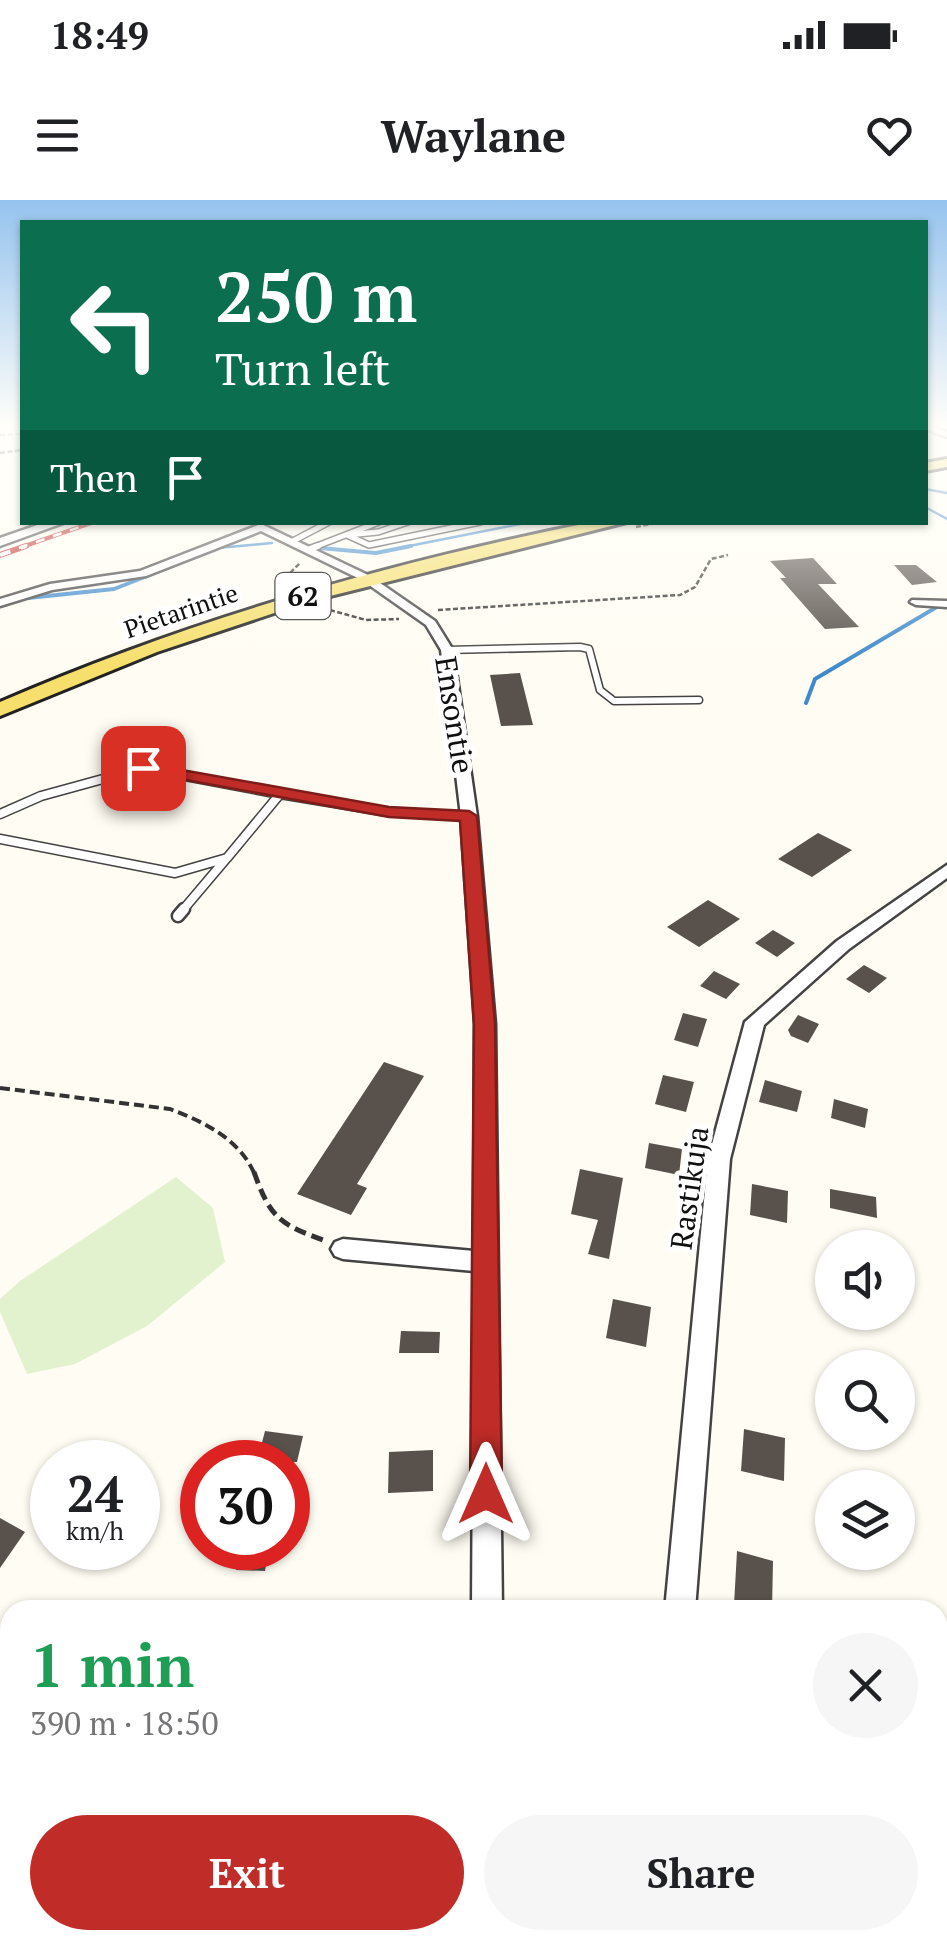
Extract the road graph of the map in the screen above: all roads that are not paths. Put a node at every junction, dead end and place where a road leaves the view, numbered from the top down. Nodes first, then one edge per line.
1 (51, 525) edge
2 (267, 525) edge
3 (323, 525) edge
4 (372, 525) edge
5 (399, 525) edge
6 (469, 525) edge
7 (604, 525) edge
8 (347, 535) junction
9 (293, 541) junction
10 (0, 542) edge
11 (310, 549) junction
12 (366, 578) junction
13 (916, 602) dead end
14 (0, 603) edge
15 (947, 604) edge
16 (447, 650) junction
17 (699, 700) dead end
18 (0, 710) edge
19 (280, 794) junction
20 (0, 814) edge
21 (469, 816) junction
22 (0, 839) edge
23 (227, 858) junction
24 (947, 870) edge
25 (178, 916) dead end
26 (343, 1249) road end
27 (485, 1262) junction
28 (487, 1600) edge
29 (681, 1600) edge

1 - 10 street
2 - 9 street, Ensontie
2 - 14 street
3 - 9 lane
4 - 8 lane
5 - 8 lane
6 - 8 lane
7 - 12 main road, Pietarintie / 62
8 - 11 lane
9 - 11 street, Ensontie
11 - 12 street, Ensontie
12 - 16 street, Ensontie
12 - 18 main road, Pietarintie / 62
13 - 15 street
16 - 17 lane
16 - 21 street, Ensontie
19 - 20 lane
19 - 21 lane
19 - 23 lane
21 - 27 street, Ensontie
22 - 23 lane
23 - 25 lane
24 - 29 street, Rastikuja
26 - 27 street
27 - 28 street, Ensontie

